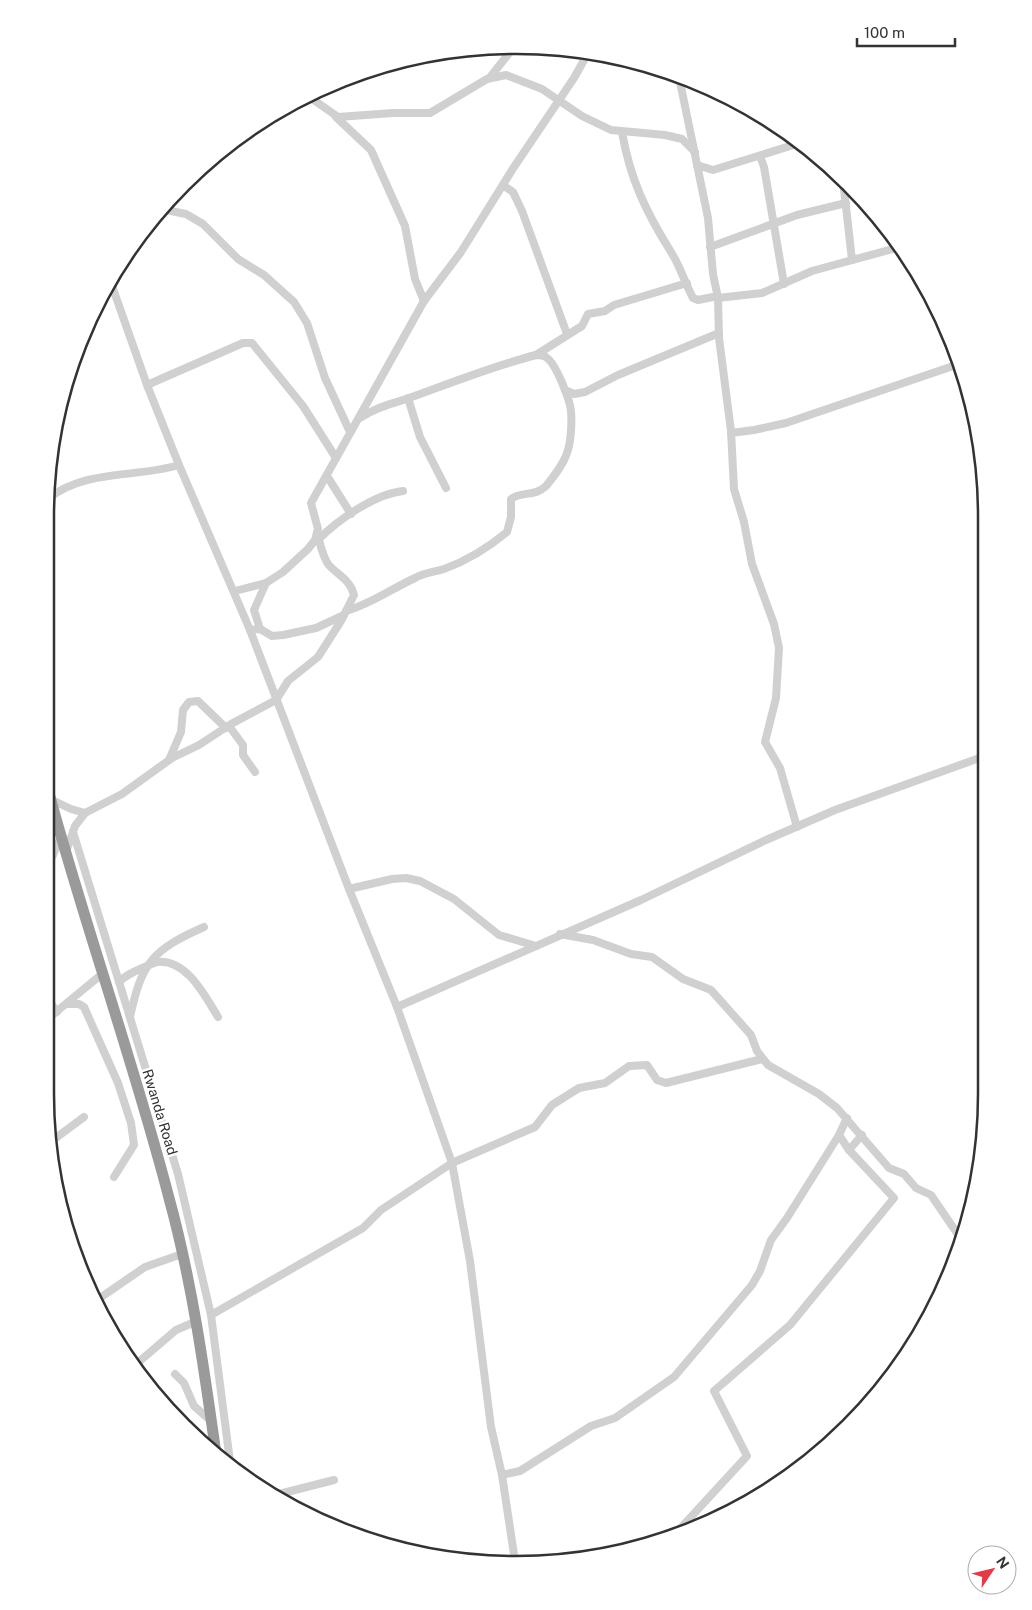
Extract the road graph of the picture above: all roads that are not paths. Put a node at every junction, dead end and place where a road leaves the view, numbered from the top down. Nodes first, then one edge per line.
1 (508, 54) edge
2 (584, 59) edge
3 (489, 78) junction
4 (681, 84) edge
5 (314, 100) edge
6 (559, 102) junction
7 (336, 117) junction
8 (622, 132) junction
9 (792, 146) edge
10 (696, 153) junction
11 (760, 156) junction
12 (697, 165) junction
13 (712, 170) junction
14 (700, 181) junction
15 (504, 186) junction
16 (844, 190) edge
17 (846, 203) junction
18 (168, 210) edge
19 (774, 224) junction
20 (710, 247) junction
21 (892, 248) edge
22 (852, 260) junction
23 (687, 283) junction
24 (784, 284) junction
25 (113, 290) edge
26 (718, 297) junction
27 (424, 301) junction
28 (719, 333) junction
29 (567, 334) junction
30 (536, 355) junction
31 (954, 366) edge
32 (147, 385) junction
33 (565, 390) junction
34 (408, 398) junction
35 (358, 419) junction
36 (350, 432) junction
37 (732, 433) junction
38 (336, 458) junction
39 (180, 466) junction
40 (327, 476) junction
41 (446, 488) dead end
42 (403, 491) dead end
43 (55, 494) edge
44 (351, 514) junction
45 (318, 536) junction
46 (266, 583) junction
47 (234, 591) junction
48 (345, 613) junction
49 (260, 629) junction
50 (250, 630) junction
51 (276, 700) junction
52 (227, 727) junction
53 (978, 758) edge
54 (169, 760) junction
55 (255, 772) dead end
56 (54, 801) edge
57 (54, 812) edge
58 (85, 813) junction
59 (797, 827) junction
60 (73, 832) junction
61 (61, 836) junction
62 (54, 852) edge
63 (65, 854) junction
64 (349, 889) junction
65 (204, 928) dead end
66 (560, 934) junction
67 (536, 946) junction
68 (147, 966) junction
69 (102, 974) junction
70 (119, 982) junction
71 (68, 1004) junction
72 (397, 1007) junction
73 (54, 1008) edge
74 (57, 1012) junction
75 (54, 1014) edge
76 (218, 1017) dead end
77 (130, 1019) junction
78 (762, 1059) junction
79 (84, 1117) dead end
80 (846, 1118) junction
81 (839, 1135) junction
82 (862, 1135) junction
83 (56, 1137) edge
84 (849, 1150) junction
85 (452, 1163) junction
86 (114, 1177) dead end
87 (957, 1233) edge
88 (182, 1254) junction
89 (101, 1297) edge
90 (211, 1315) junction
91 (197, 1321) junction
92 (139, 1361) edge
93 (175, 1374) dead end
94 (211, 1421) junction
95 (215, 1445) edge
96 (230, 1457) edge
97 (502, 1475) junction
98 (334, 1480) dead end
99 (283, 1493) edge
100 (684, 1525) edge
101 (513, 1556) edge

1 - 3 street
2 - 6 street
3 - 6 street
3 - 7 street
4 - 10 street
5 - 7 street
6 - 8 street
6 - 15 street
7 - 27 street
8 - 10 street
8 - 23 street
9 - 11 street
10 - 12 street
11 - 13 street
11 - 19 street
12 - 13 street
12 - 14 street
13 - 14 street
14 - 20 street
15 - 27 street
15 - 29 street
16 - 17 street
17 - 19 street
17 - 22 street
18 - 36 street
19 - 20 street
19 - 24 street
20 - 26 street
21 - 22 street
22 - 24 street
23 - 26 street
23 - 29 street
24 - 26 street
25 - 32 street
26 - 28 street
27 - 35 street
28 - 33 street
28 - 37 street
29 - 30 street
30 - 33 street
30 - 34 street
31 - 37 street
32 - 38 street
32 - 39 street
33 - 48 street
34 - 35 street
34 - 41 street
35 - 36 street
36 - 38 street
37 - 59 street
38 - 40 street
39 - 43 street
39 - 47 street
40 - 44 street
40 - 45 street
42 - 44 street
44 - 45 street
45 - 46 street
45 - 48 street
46 - 47 street
46 - 49 street
47 - 50 street
48 - 49 street
48 - 51 street
49 - 50 street
50 - 51 street
51 - 52 street
51 - 64 street
52 - 54 street
52 - 54 street
52 - 55 street
53 - 59 street
54 - 58 street
56 - 58 street
57 - 61 highway, Rwanda Road
58 - 60 street
59 - 66 street
60 - 63 street
60 - 70 street
61 - 62 street
61 - 63 highway, Rwanda Road
63 - 69 highway, Rwanda Road
64 - 67 street
64 - 72 street
65 - 68 street
66 - 67 street
66 - 78 street
67 - 72 street
68 - 70 street
68 - 76 street
68 - 77 street
69 - 71 street
69 - 88 highway, Rwanda Road
70 - 77 street
71 - 74 street
71 - 86 street
72 - 85 street
73 - 74 street
74 - 75 street
77 - 90 street
78 - 80 street
78 - 85 street
79 - 83 street
80 - 81 street
80 - 82 street
81 - 84 street
81 - 97 street
82 - 84 street
82 - 87 street
84 - 100 street
85 - 90 street
85 - 97 street
88 - 89 street
88 - 91 highway, Rwanda Road
90 - 96 street
91 - 92 street
91 - 94 highway, Rwanda Road
93 - 94 street
94 - 95 highway, Rwanda Road
97 - 101 street
98 - 99 street

